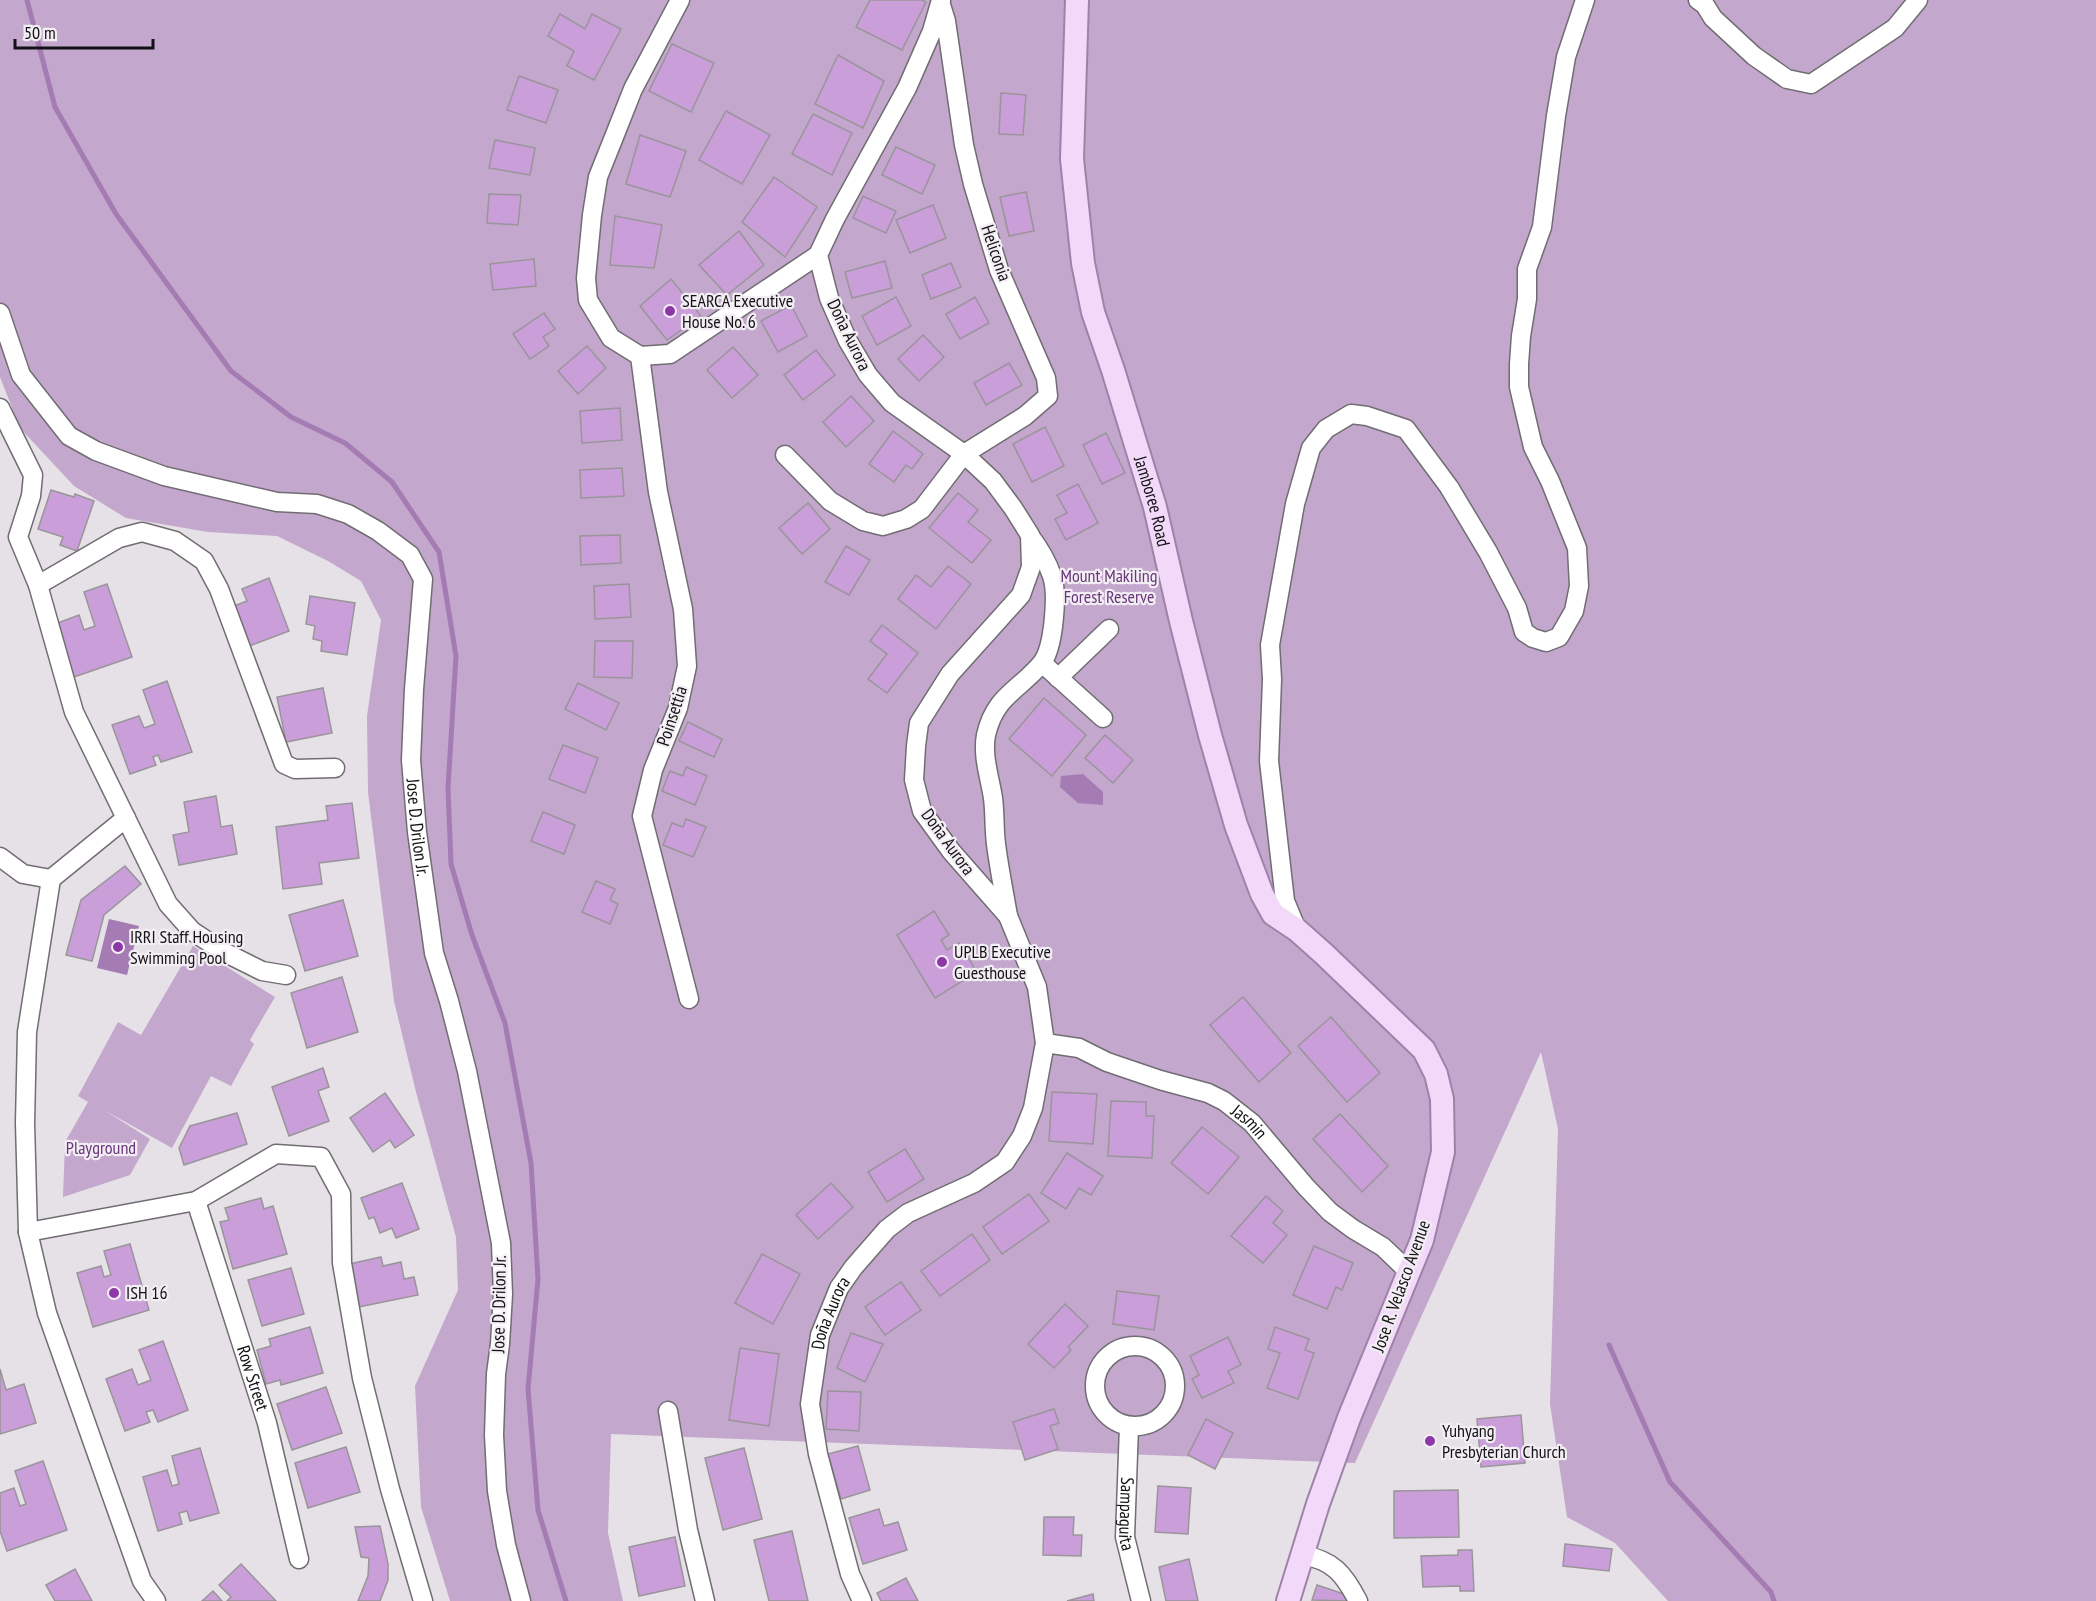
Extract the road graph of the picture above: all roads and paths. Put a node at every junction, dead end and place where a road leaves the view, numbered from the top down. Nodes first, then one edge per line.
1 (680, 0) edge
2 (1077, 0) edge
3 (1585, 0) edge
4 (1698, 0) edge
5 (1918, 0) edge
6 (941, 2) edge
7 (818, 255) junction
8 (0, 313) edge
9 (640, 356) junction
10 (0, 408) edge
11 (964, 454) junction
12 (785, 455) dead end
13 (1030, 535) junction
14 (38, 585) junction
15 (1109, 629) dead end
16 (1042, 663) junction
17 (1058, 678) junction
18 (1103, 718) dead end
19 (336, 768) dead end
20 (126, 818) junction
21 (0, 857) edge
22 (51, 879) junction
23 (1008, 916) junction
24 (1297, 930) junction
25 (286, 975) dead end
26 (1360, 989) joint
27 (689, 999) dead end
28 (1044, 1042) junction
29 (196, 1201) junction
30 (28, 1232) junction
31 (1409, 1272) junction
32 (668, 1411) dead end
33 (1129, 1426) junction
34 (1302, 1555) junction
35 (299, 1559) dead end
36 (156, 1601) edge
37 (423, 1601) edge
38 (521, 1601) edge
39 (705, 1601) edge
40 (862, 1601) edge
41 (1141, 1601) edge
42 (1288, 1601) edge
43 (1358, 1601) edge

1 - 9 street
2 - 24 main road, Jamboree Road
3 - 24 street
4 - 5 street
6 - 7 street
6 - 11 street, Heliconia
7 - 9 street
7 - 11 street, Doña Aurora
8 - 38 street, Jose D. Drilon Jr.
9 - 27 street, Poinsettia
10 - 14 street
11 - 12 street
11 - 13 street, Doña Aurora
13 - 16 street
13 - 23 street, Doña Aurora
14 - 19 street
14 - 20 street
15 - 17 street
16 - 17 street
16 - 23 street
17 - 18 street
20 - 22 street
20 - 25 street
21 - 22 street
22 - 30 street
23 - 28 street, Doña Aurora
24 - 26 main road, Jamboree Road
26 - 31 main road, Jose R. Velasco Avenue
28 - 31 street, Jasmin
28 - 40 street, Doña Aurora
29 - 30 street
29 - 35 street, Row Street
29 - 37 street
30 - 36 street
31 - 34 main road, Jose R. Velasco Avenue
32 - 39 street
33 - 33 street
33 - 41 street, Sampaguita
34 - 42 main road, Jose R. Velasco Avenue
34 - 43 street

